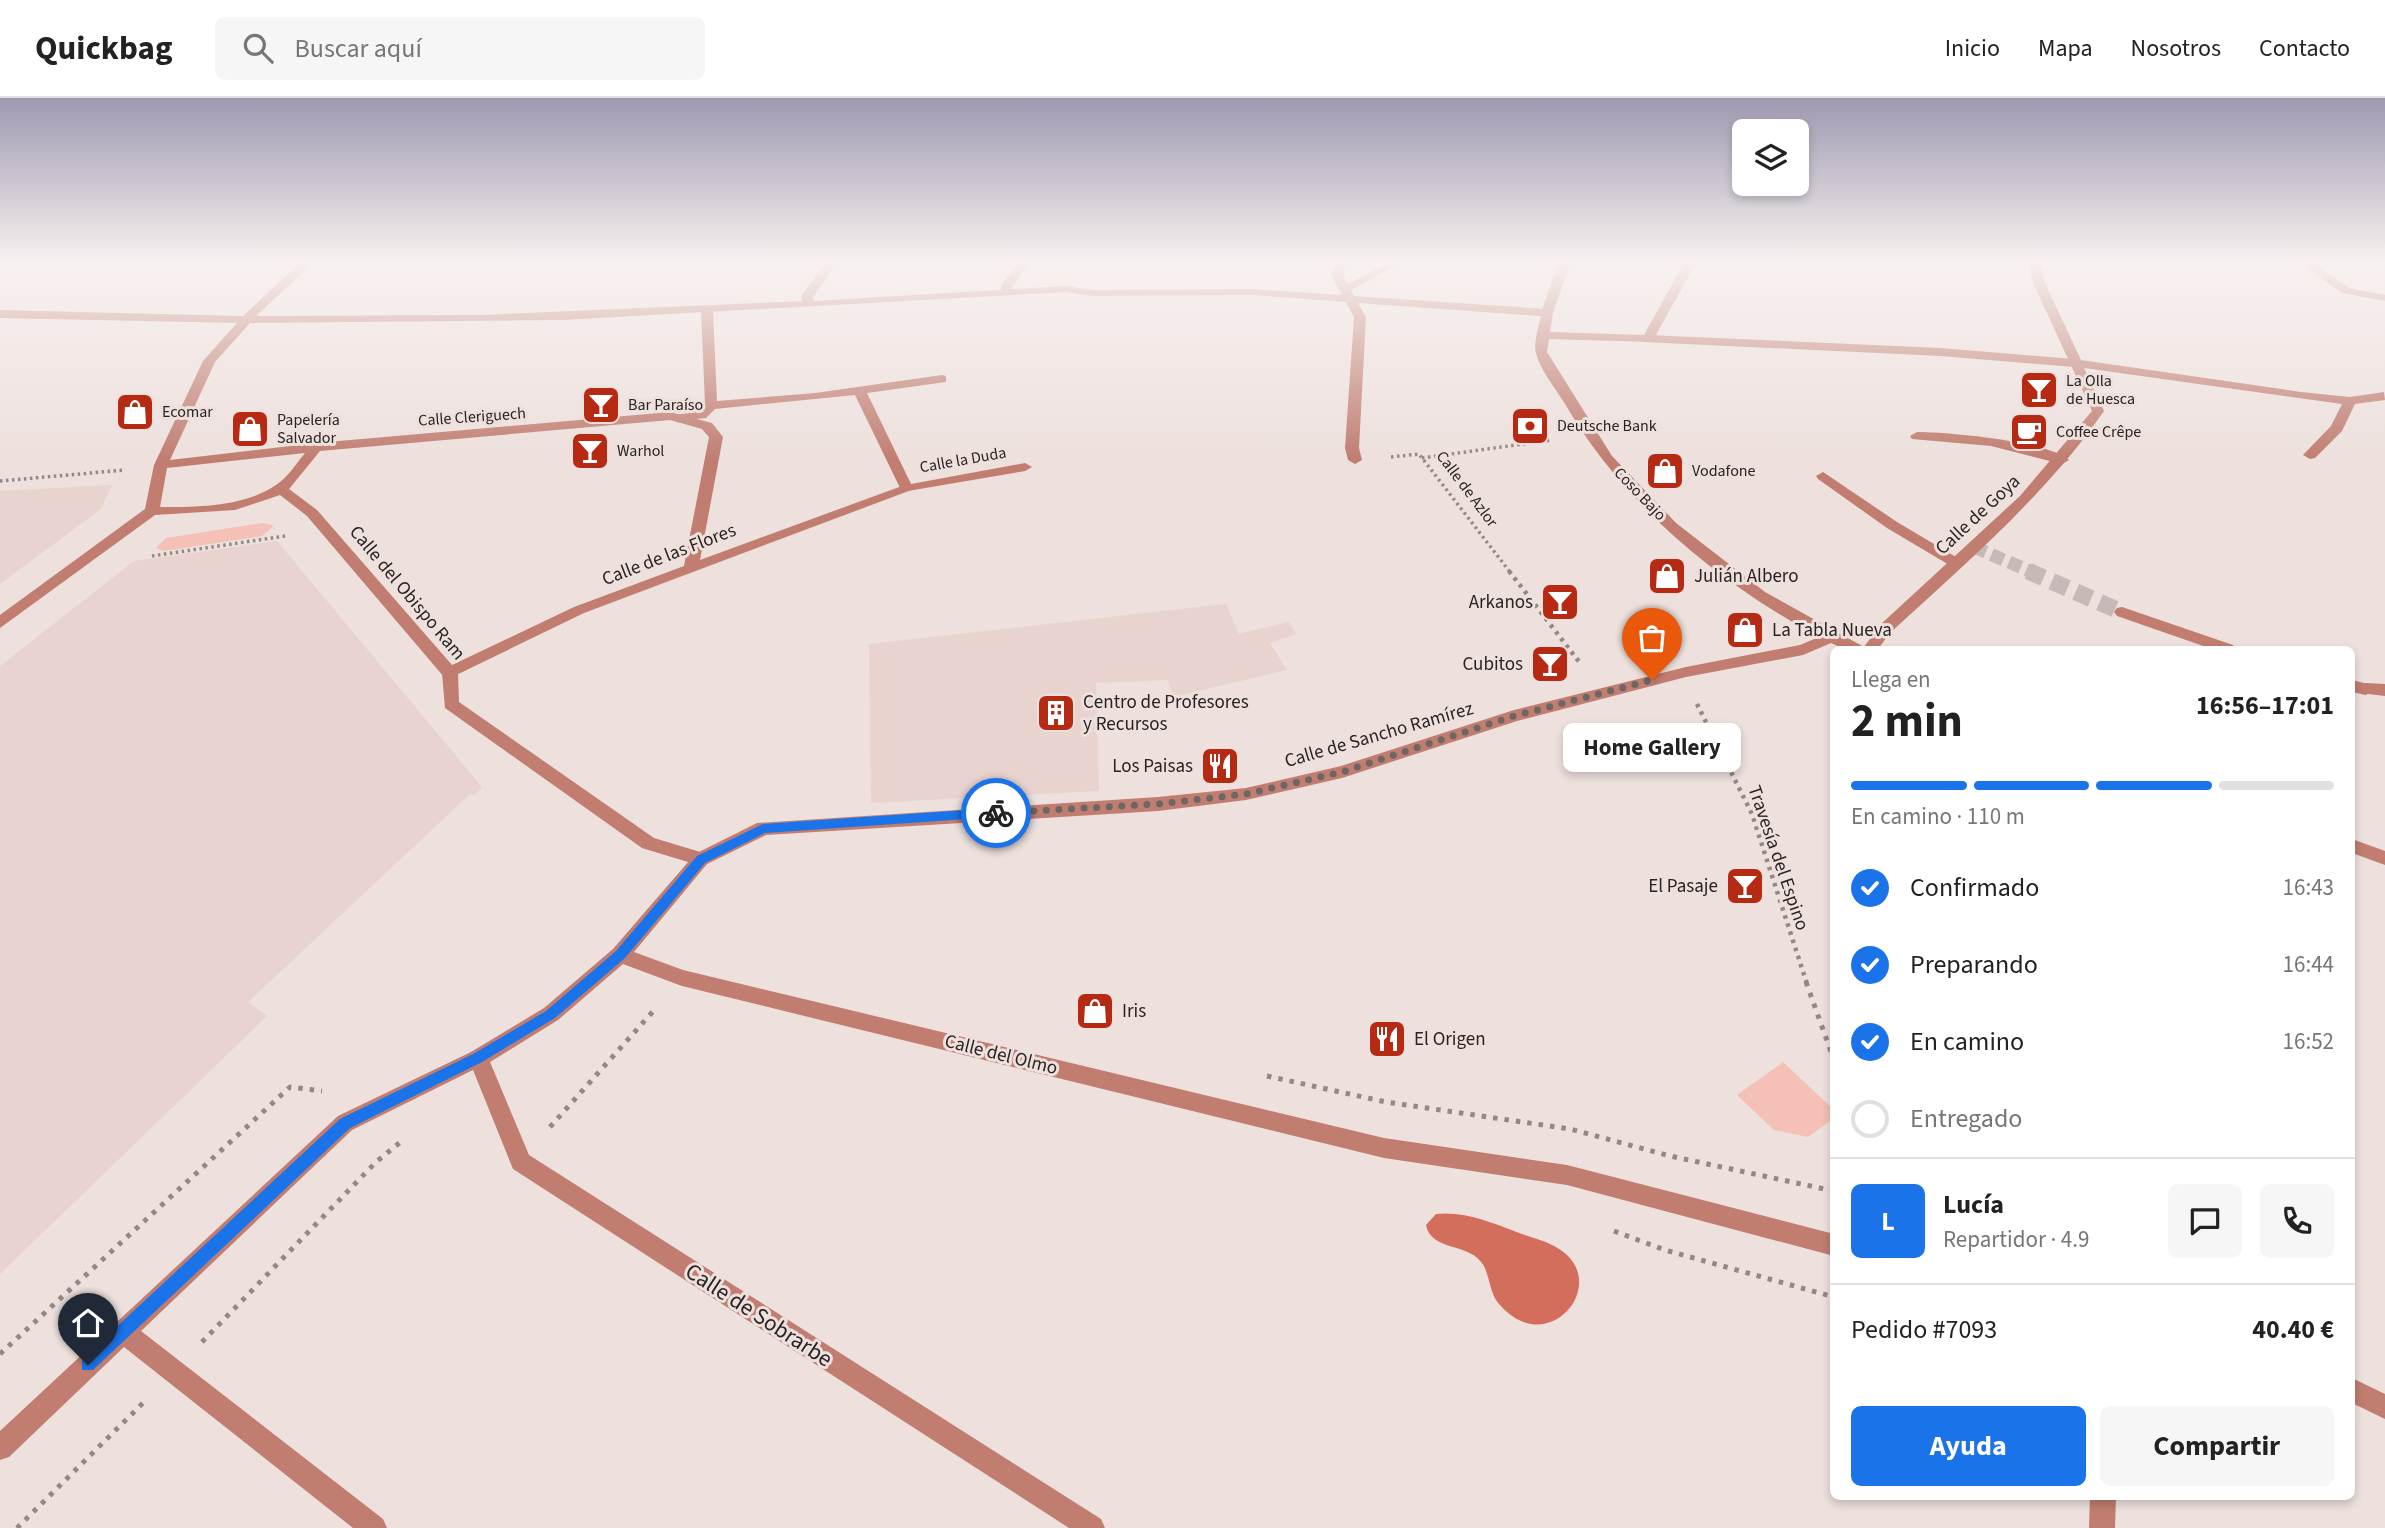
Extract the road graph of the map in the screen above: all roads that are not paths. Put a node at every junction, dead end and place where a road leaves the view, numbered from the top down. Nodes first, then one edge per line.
1 (239, 328) edge
2 (708, 328) edge
3 (1359, 328) edge
4 (1545, 328) edge
5 (1654, 328) edge
6 (2059, 328) edge
7 (1544, 335) junction
8 (1648, 339) junction
9 (2074, 363) junction
10 (942, 379) dead end
11 (859, 390) junction
12 (2385, 396) edge
13 (2350, 401) junction
14 (711, 405) junction
15 (679, 418) junction
16 (1917, 436) dead end
17 (316, 447) junction
18 (2310, 455) dead end
19 (1355, 460) road end
20 (2062, 460) junction
21 (161, 465) junction
22 (1025, 467) dead end
23 (1823, 475) dead end
24 (281, 489) junction
25 (907, 489) junction
26 (152, 511) junction
27 (1956, 563) junction
28 (691, 568) junction
29 (2123, 612) tunnel mouth
30 (0, 623) edge
31 (1829, 636) junction
32 (1851, 646) edge
33 (1872, 646) edge
34 (2219, 646) edge
35 (450, 673) junction
36 (2359, 687) edge
37 (2385, 690) edge
38 (2355, 847) edge
39 (2385, 858) edge
40 (701, 859) junction
41 (620, 955) junction
42 (478, 1058) junction
43 (1830, 1244) edge
44 (122, 1331) junction
45 (2355, 1392) edge
46 (2385, 1407) edge
47 (0, 1448) edge
48 (2103, 1500) edge
49 (374, 1528) edge
50 (1092, 1528) edge
51 (2102, 1528) edge

1 - 21 street
2 - 14 street
3 - 19 street
4 - 7 street, Coso Bajo
5 - 8 street
6 - 9 street
7 - 8 street
7 - 31 street, Coso Bajo
8 - 9 street
9 - 13 street
9 - 20 street, Calle de Goya
10 - 11 street, Calle Cleriguech
11 - 14 street, Calle Cleriguech
11 - 25 street
12 - 13 street
13 - 18 street
14 - 15 street, Calle Cleriguech
15 - 17 street, Calle Cleriguech
15 - 28 street
16 - 20 street
17 - 21 street, Calle Cleriguech
17 - 24 street
20 - 27 street, Calle de Goya
21 - 26 street
22 - 25 street, Calle la Duda
23 - 27 street
24 - 26 street
24 - 35 street, Calle del Obispo Ram
25 - 28 street, Calle de las Flores
26 - 30 street
27 - 33 street, Calle de Goya
28 - 35 street, Calle de las Flores
29 - 34 street
31 - 32 street, Coso Bajo
31 - 40 street, Calle de Sancho Ramírez
35 - 40 street, Calle del Obispo Ram
36 - 37 street
38 - 39 street
40 - 41 street
41 - 42 street
41 - 43 street, Calle del Olmo
42 - 44 street
42 - 50 street, Calle de Sobrarbe
44 - 47 street
44 - 49 street
45 - 46 street
48 - 51 street

